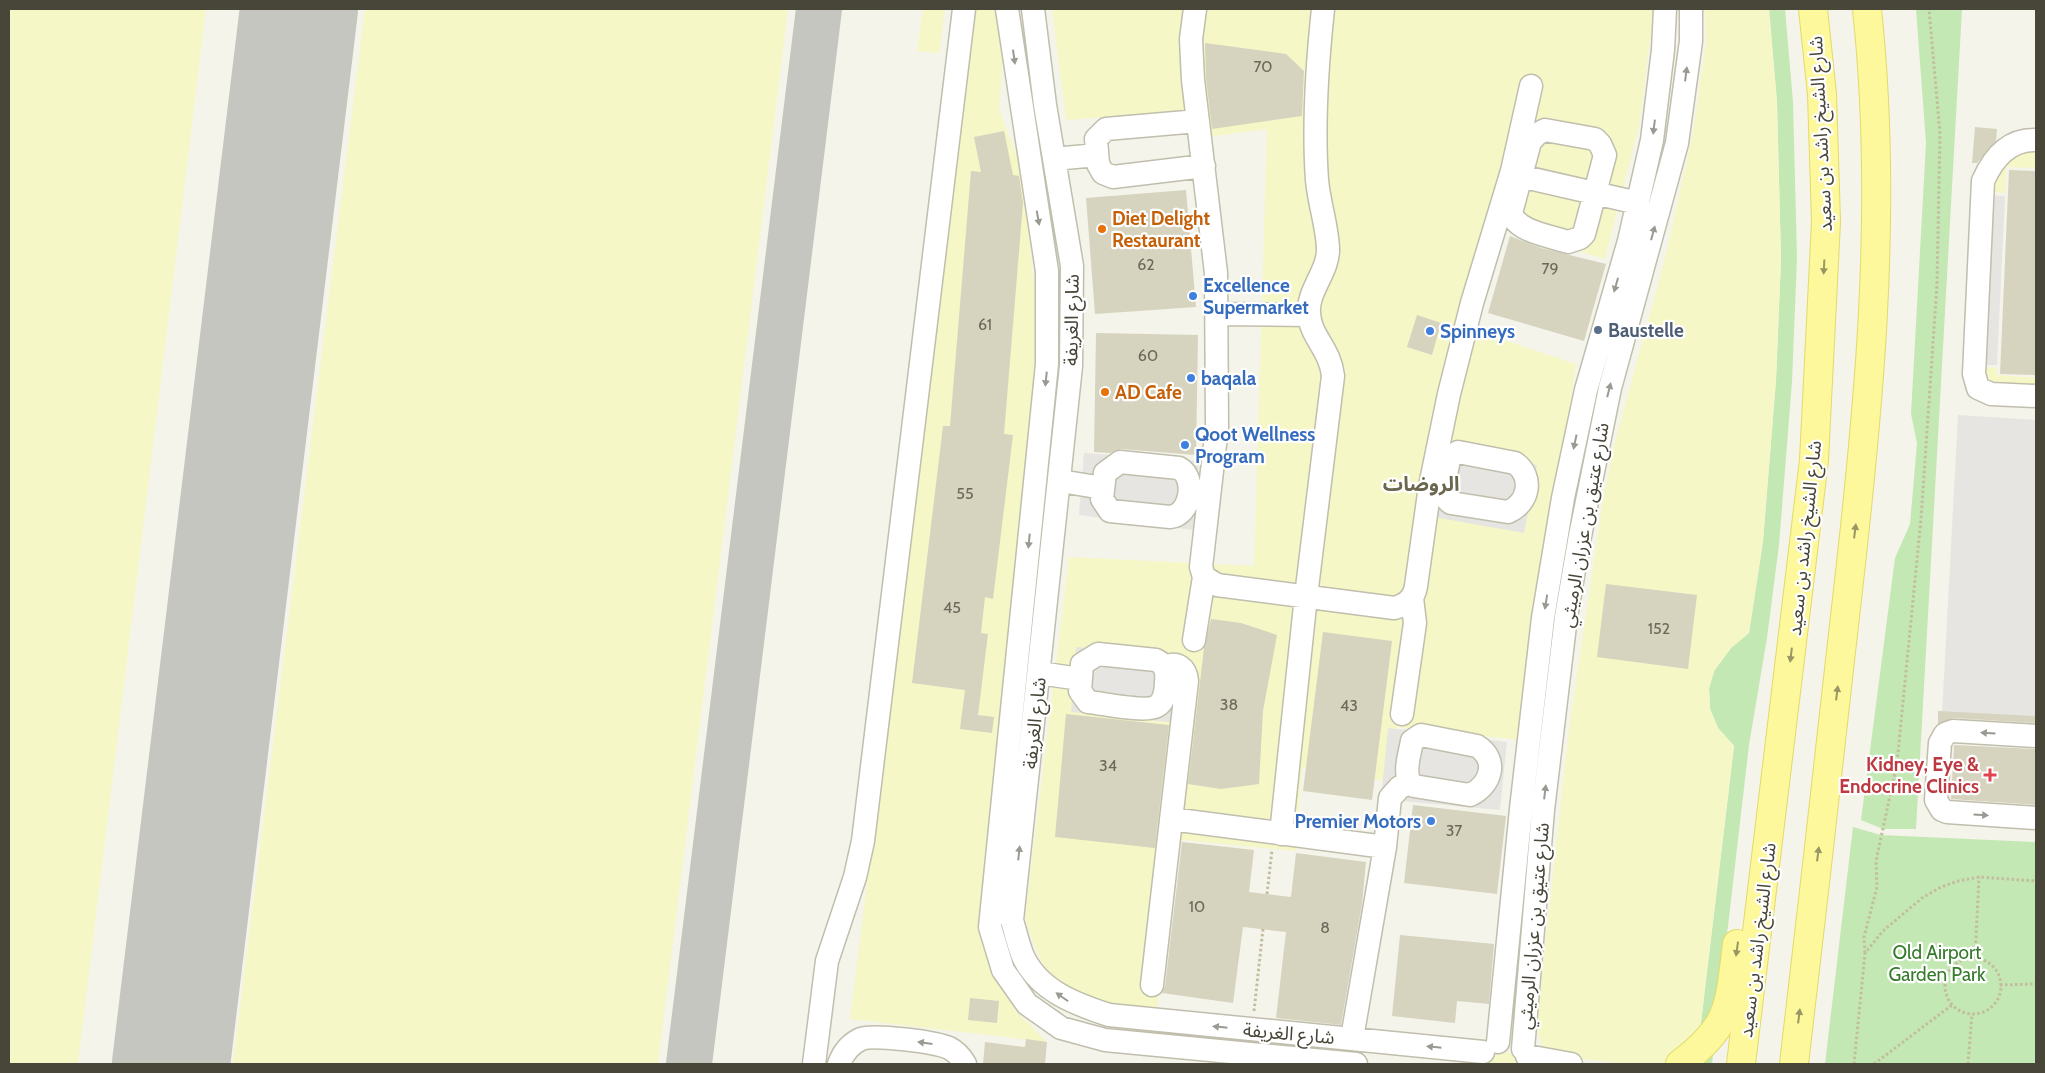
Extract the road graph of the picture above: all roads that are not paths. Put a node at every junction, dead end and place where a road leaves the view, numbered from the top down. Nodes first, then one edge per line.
1 (964, 9) edge
2 (1007, 9) edge
3 (1033, 9) edge
4 (1195, 9) edge
5 (1323, 9) edge
6 (1665, 9) edge
7 (1691, 9) edge
8 (1813, 9) edge
9 (1868, 9) edge
10 (1531, 86) dead end
11 (1190, 121) junction
12 (2036, 123) edge
13 (2036, 140) edge
14 (2011, 145) junction
15 (1097, 156) junction
16 (1054, 159) junction
17 (1196, 166) junction
18 (1520, 176) junction
19 (1596, 194) junction
20 (1638, 203) junction
21 (1217, 314) junction
22 (1309, 315) junction
23 (2036, 396) edge
24 (1445, 454) junction
25 (1188, 476) junction
26 (1211, 477) junction
27 (1060, 481) junction
28 (1103, 488) junction
29 (1526, 489) junction
30 (1563, 498) junction
31 (1204, 577) junction
32 (1306, 596) junction
33 (1412, 598) junction
34 (1194, 640) dead end
35 (1165, 666) junction
36 (1039, 673) junction
37 (1080, 679) junction
38 (1402, 714) dead end
39 (2036, 736) edge
40 (1490, 771) junction
41 (1525, 779) junction
42 (1410, 783) junction
43 (1776, 783) junction
44 (2036, 818) edge
45 (1171, 819) junction
46 (1277, 833) junction
47 (1385, 847) junction
48 (1152, 985) dead end
49 (1352, 1038) junction
50 (1166, 1045) junction
51 (1486, 1053) edge
52 (1527, 1057) edge
53 (1290, 1061) edge
54 (814, 1064) edge
55 (839, 1064) edge
56 (965, 1064) edge
57 (1192, 1064) edge
58 (1356, 1064) edge
59 (1571, 1064) edge
60 (1680, 1064) edge
61 (1741, 1064) edge
62 (1794, 1064) edge

1 - 54 street
2 -> 50 street, شارع الغريفة
3 - 16 street, شارع الغريفة
4 - 11 street
5 - 22 street
6 -> 20 street, شارع عتيق بن عزران الرميثي
52 -> 7 street, شارع عتيق بن عزران الرميثي
8 -> 43 main road, شارع الشيخ راشد بن سعيد
62 -> 9 main road
10 - 24 street
11 - 15 street
11 - 17 street
12 - 14 street
13 - 14 street
14 - 23 street
15 - 16 street
15 - 17 street
16 - 27 street, شارع الغريفة
17 - 21 street
18 - 19 street
18 - 19 street
18 - 19 street
19 - 20 street
20 -> 30 street, شارع عتيق بن عزران الرميثي
21 - 22 street
21 - 26 street
22 - 32 street
24 - 29 street
24 - 29 street
24 - 33 street
25 - 26 street
25 - 28 street
25 - 28 street
26 - 31 street
27 - 28 street
27 - 36 street, شارع الغريفة
29 - 30 street
30 -> 41 street, شارع عتيق بن عزران الرميثي
31 - 32 street
31 - 34 street
32 - 33 street
32 - 46 street
33 - 38 street
35 - 37 street
35 - 37 street
35 - 45 street
36 - 37 street
49 -> 36 street, شارع الغريفة
39 -> 44 street
40 - 41 street
40 - 42 street
40 - 42 street
41 - 51 street, شارع عتيق بن عزران الرميثي
42 - 47 street
43 -> 60 main road
43 - 61 main road, شارع الشيخ راشد بن سعيد
45 - 46 street
45 - 48 street
46 - 47 street
47 - 49 street
51 -> 49 street, شارع الغريفة
50 - 53 street, شارع الغريفة
50 - 57 street
51 - 52 street, شارع الغريفة
52 - 59 street
53 - 58 street, شارع الغريفة
56 -> 55 street

